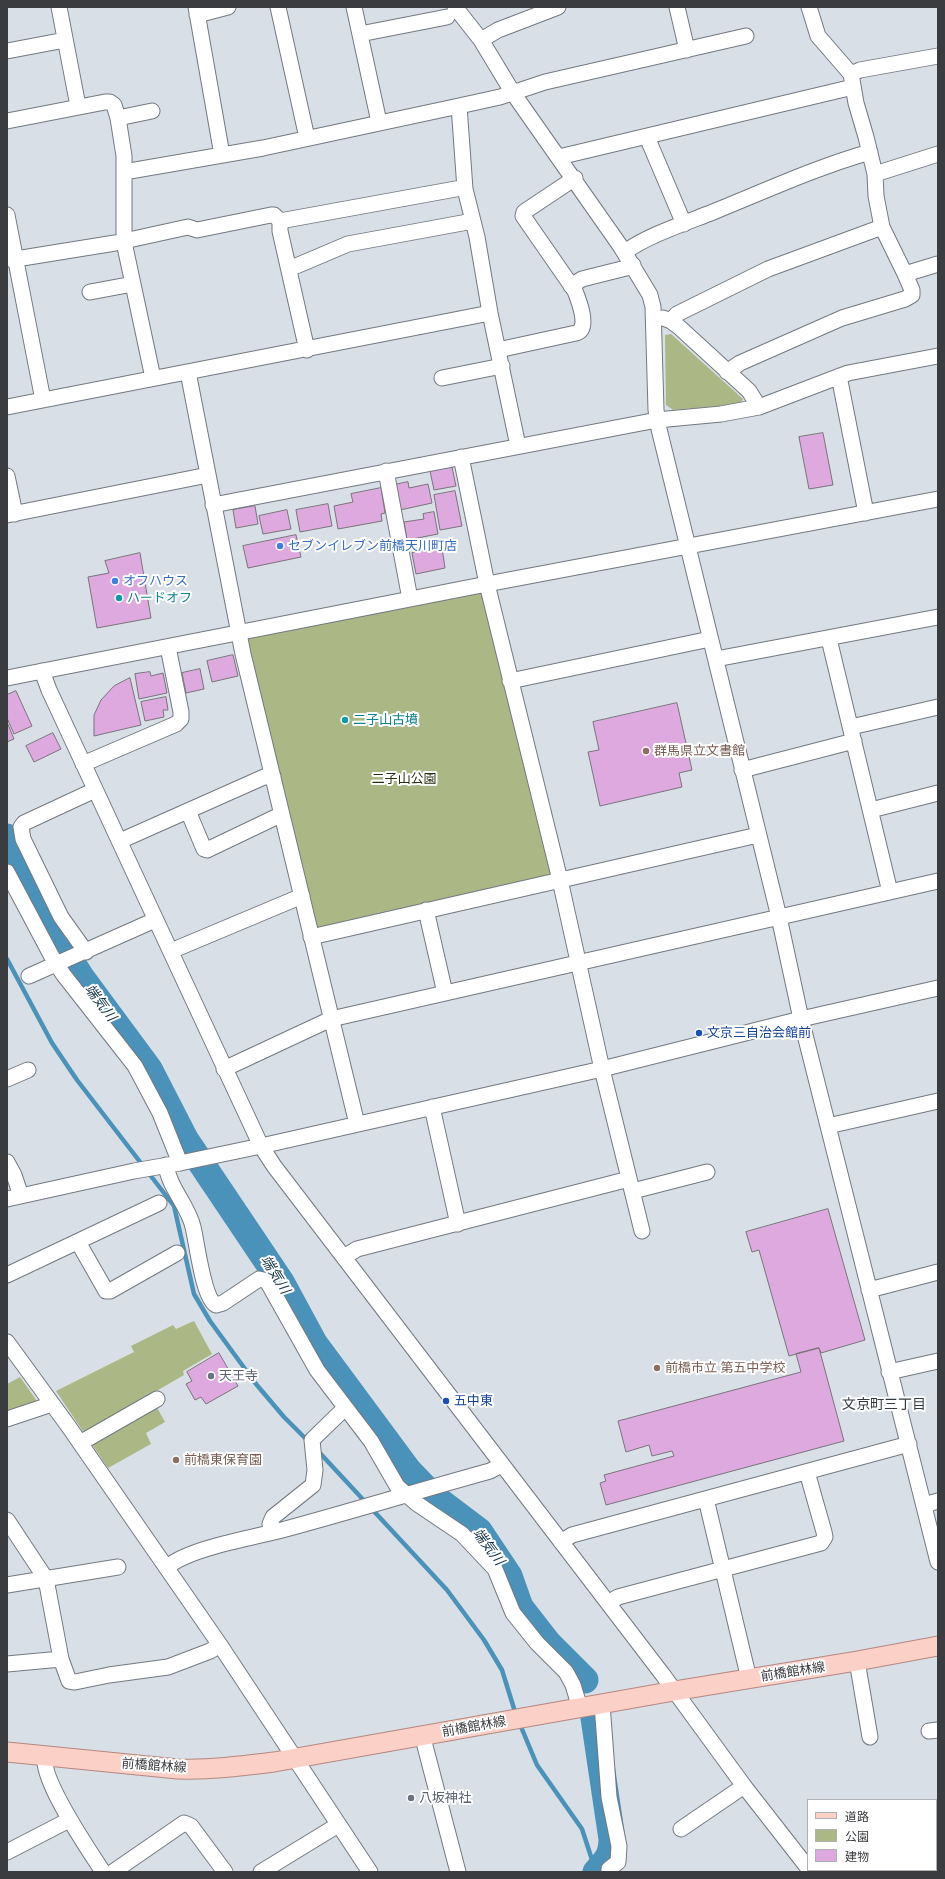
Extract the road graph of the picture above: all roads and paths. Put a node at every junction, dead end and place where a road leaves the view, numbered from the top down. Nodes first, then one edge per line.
1 (59, 7) edge
2 (228, 7) edge
3 (278, 7) edge
4 (354, 7) edge
5 (558, 7) edge
6 (677, 7) edge
7 (809, 7) edge
8 (197, 11) edge
9 (451, 12) edge
10 (360, 34) junction
11 (746, 36) dead end
12 (65, 40) junction
13 (481, 40) junction
14 (687, 50) junction
15 (7, 51) edge
16 (938, 56) edge
17 (852, 80) junction
18 (513, 93) junction
19 (78, 106) junction
20 (459, 106) junction
21 (152, 111) dead end
22 (118, 118) junction
23 (7, 120) edge
24 (378, 122) junction
25 (307, 138) junction
26 (647, 138) junction
27 (870, 152) junction
28 (938, 154) edge
29 (222, 155) junction
30 (559, 157) junction
31 (124, 172) junction
32 (875, 174) junction
33 (575, 178) junction
34 (465, 189) junction
35 (7, 215) edge
36 (280, 221) junction
37 (473, 221) junction
38 (684, 224) junction
39 (882, 227) junction
40 (124, 242) junction
41 (625, 252) junction
42 (11, 259) edge
43 (938, 264) edge
44 (633, 265) junction
45 (289, 269) junction
46 (905, 274) junction
47 (133, 284) junction
48 (571, 286) junction
49 (90, 292) dead end
50 (490, 313) junction
51 (654, 317) junction
52 (671, 321) junction
53 (307, 350) junction
54 (498, 350) junction
55 (938, 356) edge
56 (502, 366) junction
57 (188, 372) junction
58 (727, 372) junction
59 (839, 376) junction
60 (152, 378) junction
61 (442, 378) dead end
62 (43, 400) junction
63 (7, 407) edge
64 (759, 407) junction
65 (657, 420) junction
66 (518, 446) junction
67 (461, 457) junction
68 (386, 471) junction
69 (208, 475) junction
70 (7, 476) edge
71 (938, 499) edge
72 (213, 505) junction
73 (866, 513) junction
74 (11, 514) edge
75 (688, 547) junction
76 (487, 584) junction
77 (410, 599) junction
78 (938, 617) edge
79 (238, 633) junction
80 (710, 638) junction
81 (828, 639) junction
82 (168, 647) junction
83 (716, 659) junction
84 (42, 671) junction
85 (7, 678) edge
86 (510, 681) junction
87 (938, 707) edge
88 (853, 734) junction
89 (84, 764) junction
90 (742, 770) junction
91 (273, 776) junction
92 (95, 790) junction
93 (938, 793) edge
94 (871, 810) junction
95 (188, 811) junction
96 (282, 816) junction
97 (758, 835) junction
98 (120, 841) junction
99 (7, 872) edge
100 (560, 880) junction
101 (938, 881) edge
102 (890, 892) junction
103 (302, 896) junction
104 (426, 910) junction
105 (779, 917) junction
106 (156, 920) junction
107 (311, 937) junction
108 (170, 951) junction
109 (86, 952) junction
110 (579, 962) junction
111 (57, 965) junction
112 (29, 976) dead end
113 (938, 988) edge
114 (445, 993) junction
115 (331, 1019) junction
116 (802, 1019) junction
117 (224, 1069) junction
118 (602, 1069) junction
119 (28, 1070) dead end
120 (7, 1079) edge
121 (938, 1101) edge
122 (432, 1107) junction
123 (357, 1124) junction
124 (828, 1126) junction
125 (261, 1146) junction
126 (7, 1162) edge
127 (173, 1164) junction
128 (707, 1172) dead end
129 (631, 1185) junction
130 (14, 1197) edge
131 (159, 1203) dead end
132 (458, 1224) junction
133 (642, 1231) dead end
134 (78, 1242) junction
135 (177, 1253) dead end
136 (344, 1256) junction
137 (938, 1272) edge
138 (7, 1275) edge
139 (869, 1290) junction
140 (7, 1342) edge
141 (938, 1361) edge
142 (889, 1372) junction
143 (157, 1399) dead end
144 (52, 1404) junction
145 (345, 1408) junction
146 (7, 1418) edge
147 (80, 1443) junction
148 (909, 1444) junction
149 (501, 1465) junction
150 (807, 1472) junction
151 (405, 1494) junction
152 (706, 1499) junction
153 (931, 1503) edge
154 (7, 1520) edge
155 (272, 1532) junction
156 (561, 1542) junction
157 (938, 1562) edge
158 (118, 1567) dead end
159 (167, 1567) junction
160 (723, 1570) junction
161 (46, 1579) junction
162 (7, 1585) edge
163 (608, 1603) junction
164 (220, 1645) junction
165 (938, 1646) edge
166 (61, 1659) junction
167 (857, 1661) junction
168 (7, 1664) edge
169 (749, 1679) junction
170 (674, 1691) junction
171 (602, 1704) junction
172 (580, 1708) junction
173 (424, 1735) junction
174 (870, 1737) dead end
175 (7, 1752) edge
176 (45, 1756) junction
177 (293, 1758) junction
178 (744, 1786) junction
179 (69, 1820) junction
180 (338, 1825) junction
181 (681, 1829) dead end
182 (7, 1852) edge
183 (807, 1867) edge
184 (103, 1872) edge
185 (114, 1872) edge
186 (225, 1872) edge
187 (261, 1872) edge
188 (370, 1872) edge
189 (458, 1872) edge
190 (609, 1872) edge

1 - 12 street
2 - 8 street
3 - 25 street
4 - 10 street
5 - 13 street
6 - 14 street
7 - 17 street
8 - 29 street
9 - 10 street
9 - 13 street
10 - 24 street
11 - 14 street
12 - 15 street
12 - 19 street
13 - 18 street
14 - 18 street
16 - 17 street
17 - 26 street
17 - 27 street
18 - 20 street
18 - 30 street
19 - 22 street
19 - 23 street
20 - 24 street
20 - 34 street
21 - 22 street
22 - 31 street
24 - 25 street
25 - 29 street
26 - 30 street
26 - 38 street
27 - 32 street
27 - 38 street
28 - 32 street
29 - 31 street
30 - 33 street
31 - 40 street
32 - 39 street
33 - 41 street
33 - 48 street
34 - 36 street
34 - 37 street
35 - 42 street
36 - 40 street
36 - 45 street
37 - 45 street
37 - 50 street
38 - 41 street
39 - 46 street
39 - 52 street
40 - 42 street
40 - 47 street
41 - 44 street
42 - 62 street
43 - 46 street
44 - 48 street
44 - 51 street
45 - 53 street
46 - 58 street
47 - 49 street
47 - 60 street
48 - 54 street
50 - 53 street
50 - 54 street
51 - 52 street
51 - 65 street
52 - 58 street
53 - 57 street
54 - 56 street
55 - 59 street
56 - 61 street
56 - 66 street
57 - 60 street
57 - 69 street
58 - 64 street
59 - 64 street
59 - 73 street
60 - 62 street
62 - 63 street
64 - 65 street
65 - 66 street
65 - 75 street
66 - 67 street
67 - 68 street
67 - 76 street
68 - 72 street
68 - 77 street
69 - 72 street
69 - 74 street
70 - 74 street
71 - 73 street
72 - 79 street
73 - 75 street
75 - 76 street
75 - 80 street
76 - 77 street
76 - 86 street
77 - 79 street
78 - 81 street
79 - 82 street
79 - 91 street
80 - 83 street
80 - 86 street
81 - 83 street
81 - 88 street
82 - 84 street
82 - 89 street
83 - 90 street
84 - 85 street
84 - 89 street
86 - 100 street
87 - 88 street
88 - 90 street
88 - 94 street
89 - 92 street
90 - 97 street
91 - 95 street
91 - 96 street
92 - 98 street
92 - 109 street
93 - 94 street
94 - 102 street
95 - 96 street
95 - 98 street
96 - 103 street
97 - 100 street
97 - 105 street
98 - 106 street
99 - 111 street
100 - 104 street
100 - 110 street
101 - 102 street
102 - 105 street
103 - 107 street
103 - 108 street
104 - 107 street
104 - 114 street
105 - 110 street
105 - 116 street
106 - 108 street
106 - 109 street
107 - 115 street
108 - 117 street
109 - 111 street
110 - 114 street
110 - 118 street
111 - 112 street
111 - 127 street
113 - 116 street
114 - 115 street
115 - 117 street
115 - 123 street
116 - 118 street
116 - 124 street
117 - 125 street
118 - 122 street
118 - 129 street
119 - 120 street
121 - 124 street
122 - 123 street
122 - 132 street
123 - 125 street
124 - 139 street
125 - 127 street
125 - 136 street
126 - 130 street
127 - 130 street
127 - 145 street
128 - 129 street
129 - 132 street
129 - 133 street
131 - 134 street
132 - 136 street
134 - 135 street
134 - 138 street
136 - 149 street
137 - 139 street
139 - 142 street
140 - 144 street
141 - 142 street
142 - 148 street
143 - 147 street
144 - 146 street
144 - 147 street
145 - 151 street
145 - 155 street
147 - 159 street
148 - 150 street
148 - 153 street
149 - 151 street
149 - 156 street
150 - 152 street
150 - 160 street
151 - 155 street
151 - 172 street
152 - 156 street
152 - 160 street
153 - 157 street
154 - 161 street
155 - 159 street
156 - 163 street
158 - 161 street
159 - 164 street
160 - 163 street
160 - 169 street
161 - 162 street
161 - 166 street
163 - 170 street
164 - 166 street
164 - 177 street
165 - 167 main road, 前橋館林線
166 - 168 street
167 - 169 main road, 前橋館林線
167 - 174 street
169 - 170 main road, 前橋館林線
170 - 171 main road, 前橋館林線
170 - 178 street
171 - 172 main road, 前橋館林線
171 - 190 street
172 - 173 main road, 前橋館林線
173 - 177 main road, 前橋館林線
173 - 189 street
175 - 176 main road, 前橋館林線
176 - 177 main road, 前橋館林線
176 - 179 street
177 - 180 street
178 - 181 street
178 - 183 street
179 - 182 street
179 - 184 street
180 - 187 street
180 - 188 street
185 - 186 street

